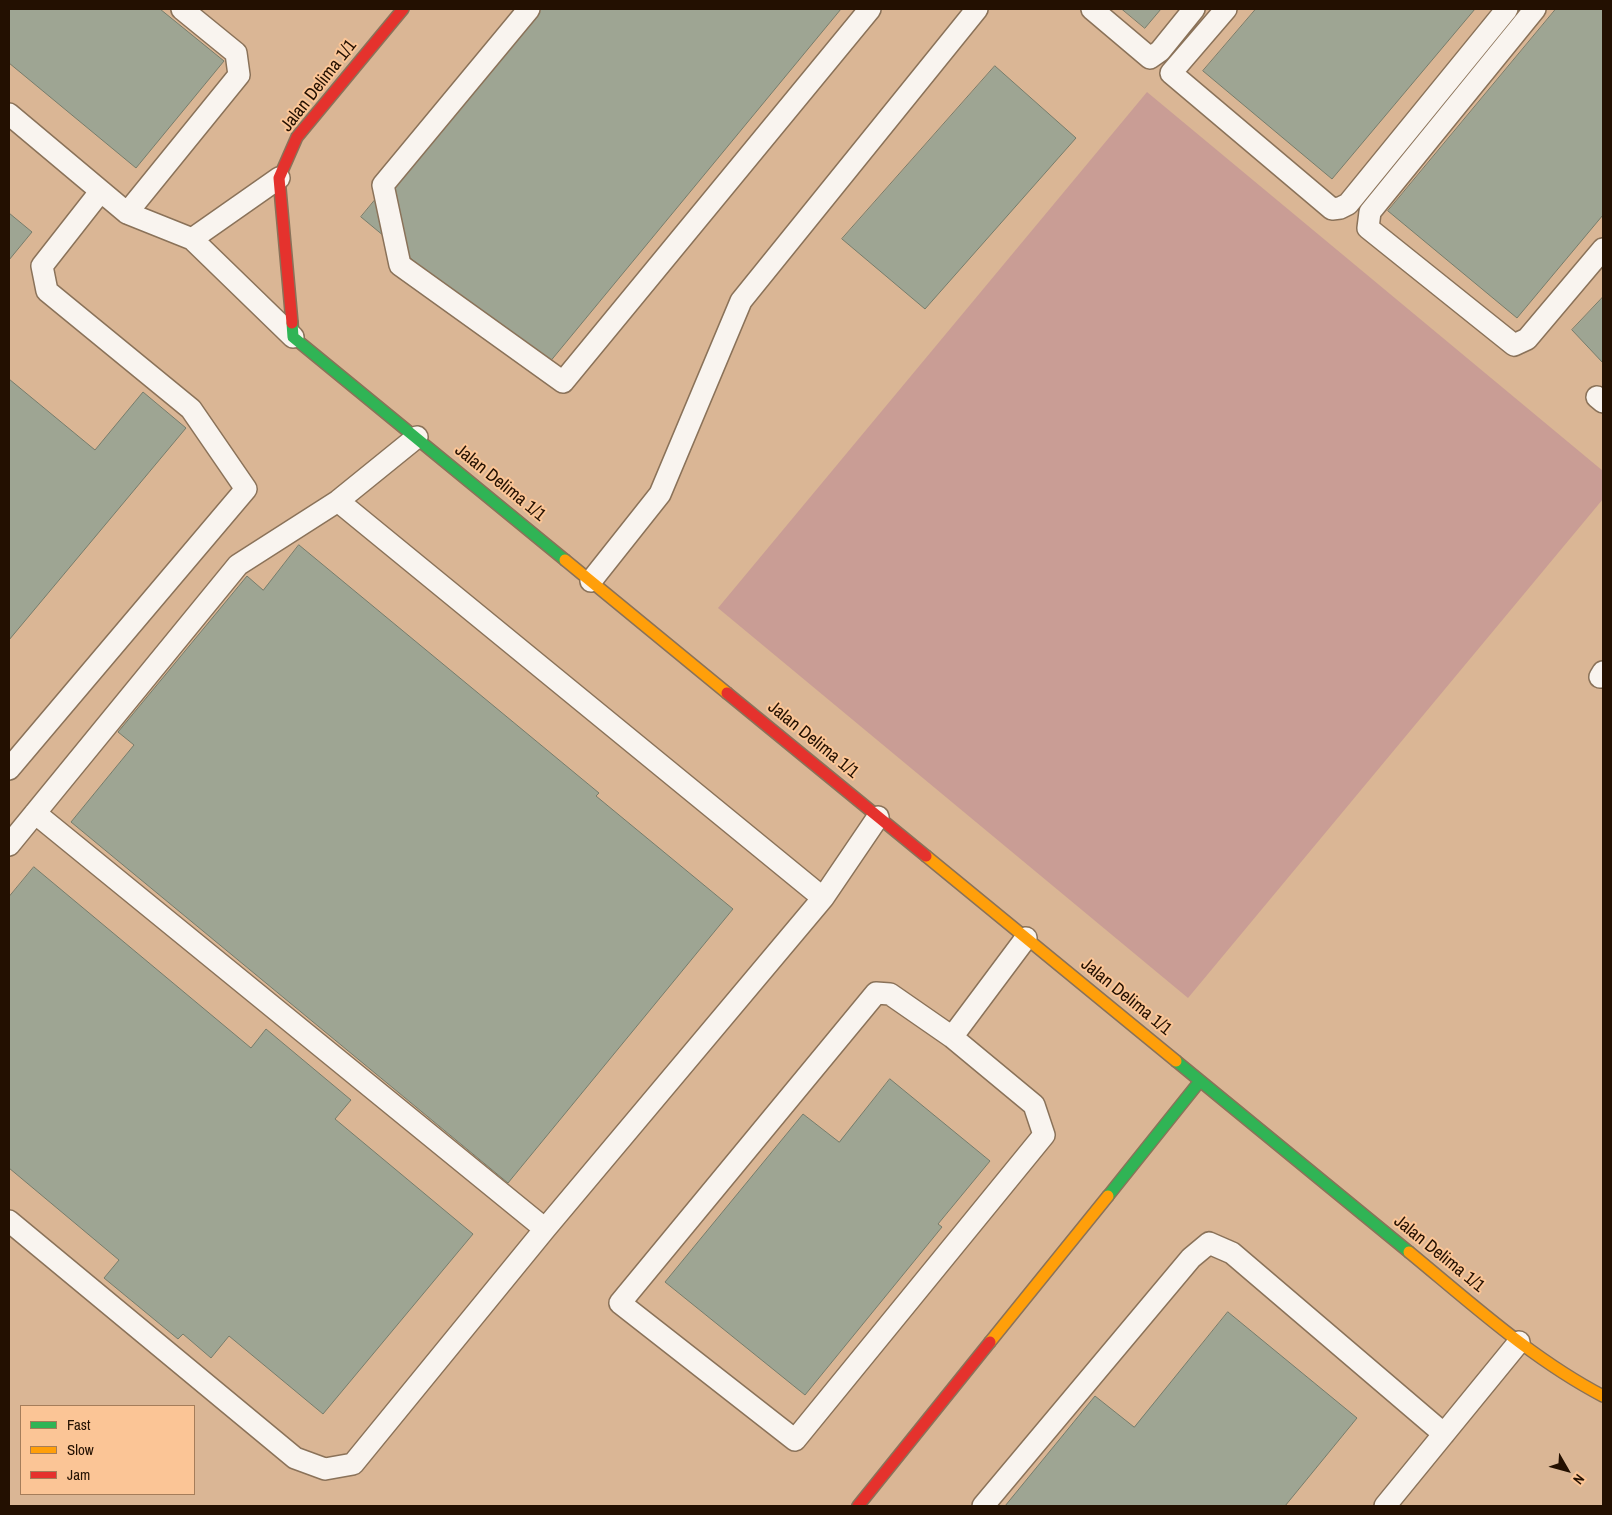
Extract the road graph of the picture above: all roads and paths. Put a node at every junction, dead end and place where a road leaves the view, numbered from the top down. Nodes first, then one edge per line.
1 (182, 9) edge
2 (403, 9) edge
3 (529, 9) edge
4 (870, 9) edge
5 (977, 9) edge
6 (1092, 9) edge
7 (1194, 9) edge
8 (1226, 9) edge
9 (1507, 9) edge
10 (1535, 9) edge
11 (9, 114) edge
12 (279, 178) junction
13 (100, 192) junction
14 (127, 213) junction
15 (192, 239) junction
16 (1603, 249) edge
17 (293, 337) junction
18 (417, 438) junction
19 (338, 501) junction
20 (591, 581) junction
21 (9, 769) edge
22 (35, 812) junction
23 (878, 817) junction
24 (9, 845) edge
25 (823, 898) junction
26 (1026, 938) junction
27 (952, 1037) junction
28 (1200, 1080) junction
29 (9, 1221) edge
30 (545, 1229) junction
31 (1519, 1342) junction
32 (1603, 1396) edge
33 (1444, 1434) junction
34 (858, 1506) edge
35 (983, 1506) edge
36 (1384, 1506) edge

1 - 14 lane
2 - 12 street, Jalan Delima 1/1
3 - 4 lane
5 - 20 lane
6 - 7 lane
8 - 9 lane
10 - 16 lane
11 - 13 lane
12 - 15 lane
12 - 17 street, Jalan Delima 1/1
13 - 14 lane
13 - 21 lane
14 - 15 lane
15 - 17 lane
17 - 18 street, Jalan Delima 1/1
18 - 19 lane
18 - 20 street, Jalan Delima 1/1
19 - 22 lane
19 - 25 lane
20 - 23 street, Jalan Delima 1/1
22 - 24 lane
22 - 30 lane
23 - 25 lane
23 - 26 street, Jalan Delima 1/1
25 - 30 lane
26 - 27 lane
26 - 28 street, Jalan Delima 1/1
27 - 27 lane
28 - 31 street, Jalan Delima 1/1
28 - 34 street
29 - 30 lane
31 - 32 street, Jalan Delima 1/1
31 - 33 lane
33 - 35 lane
33 - 36 lane

